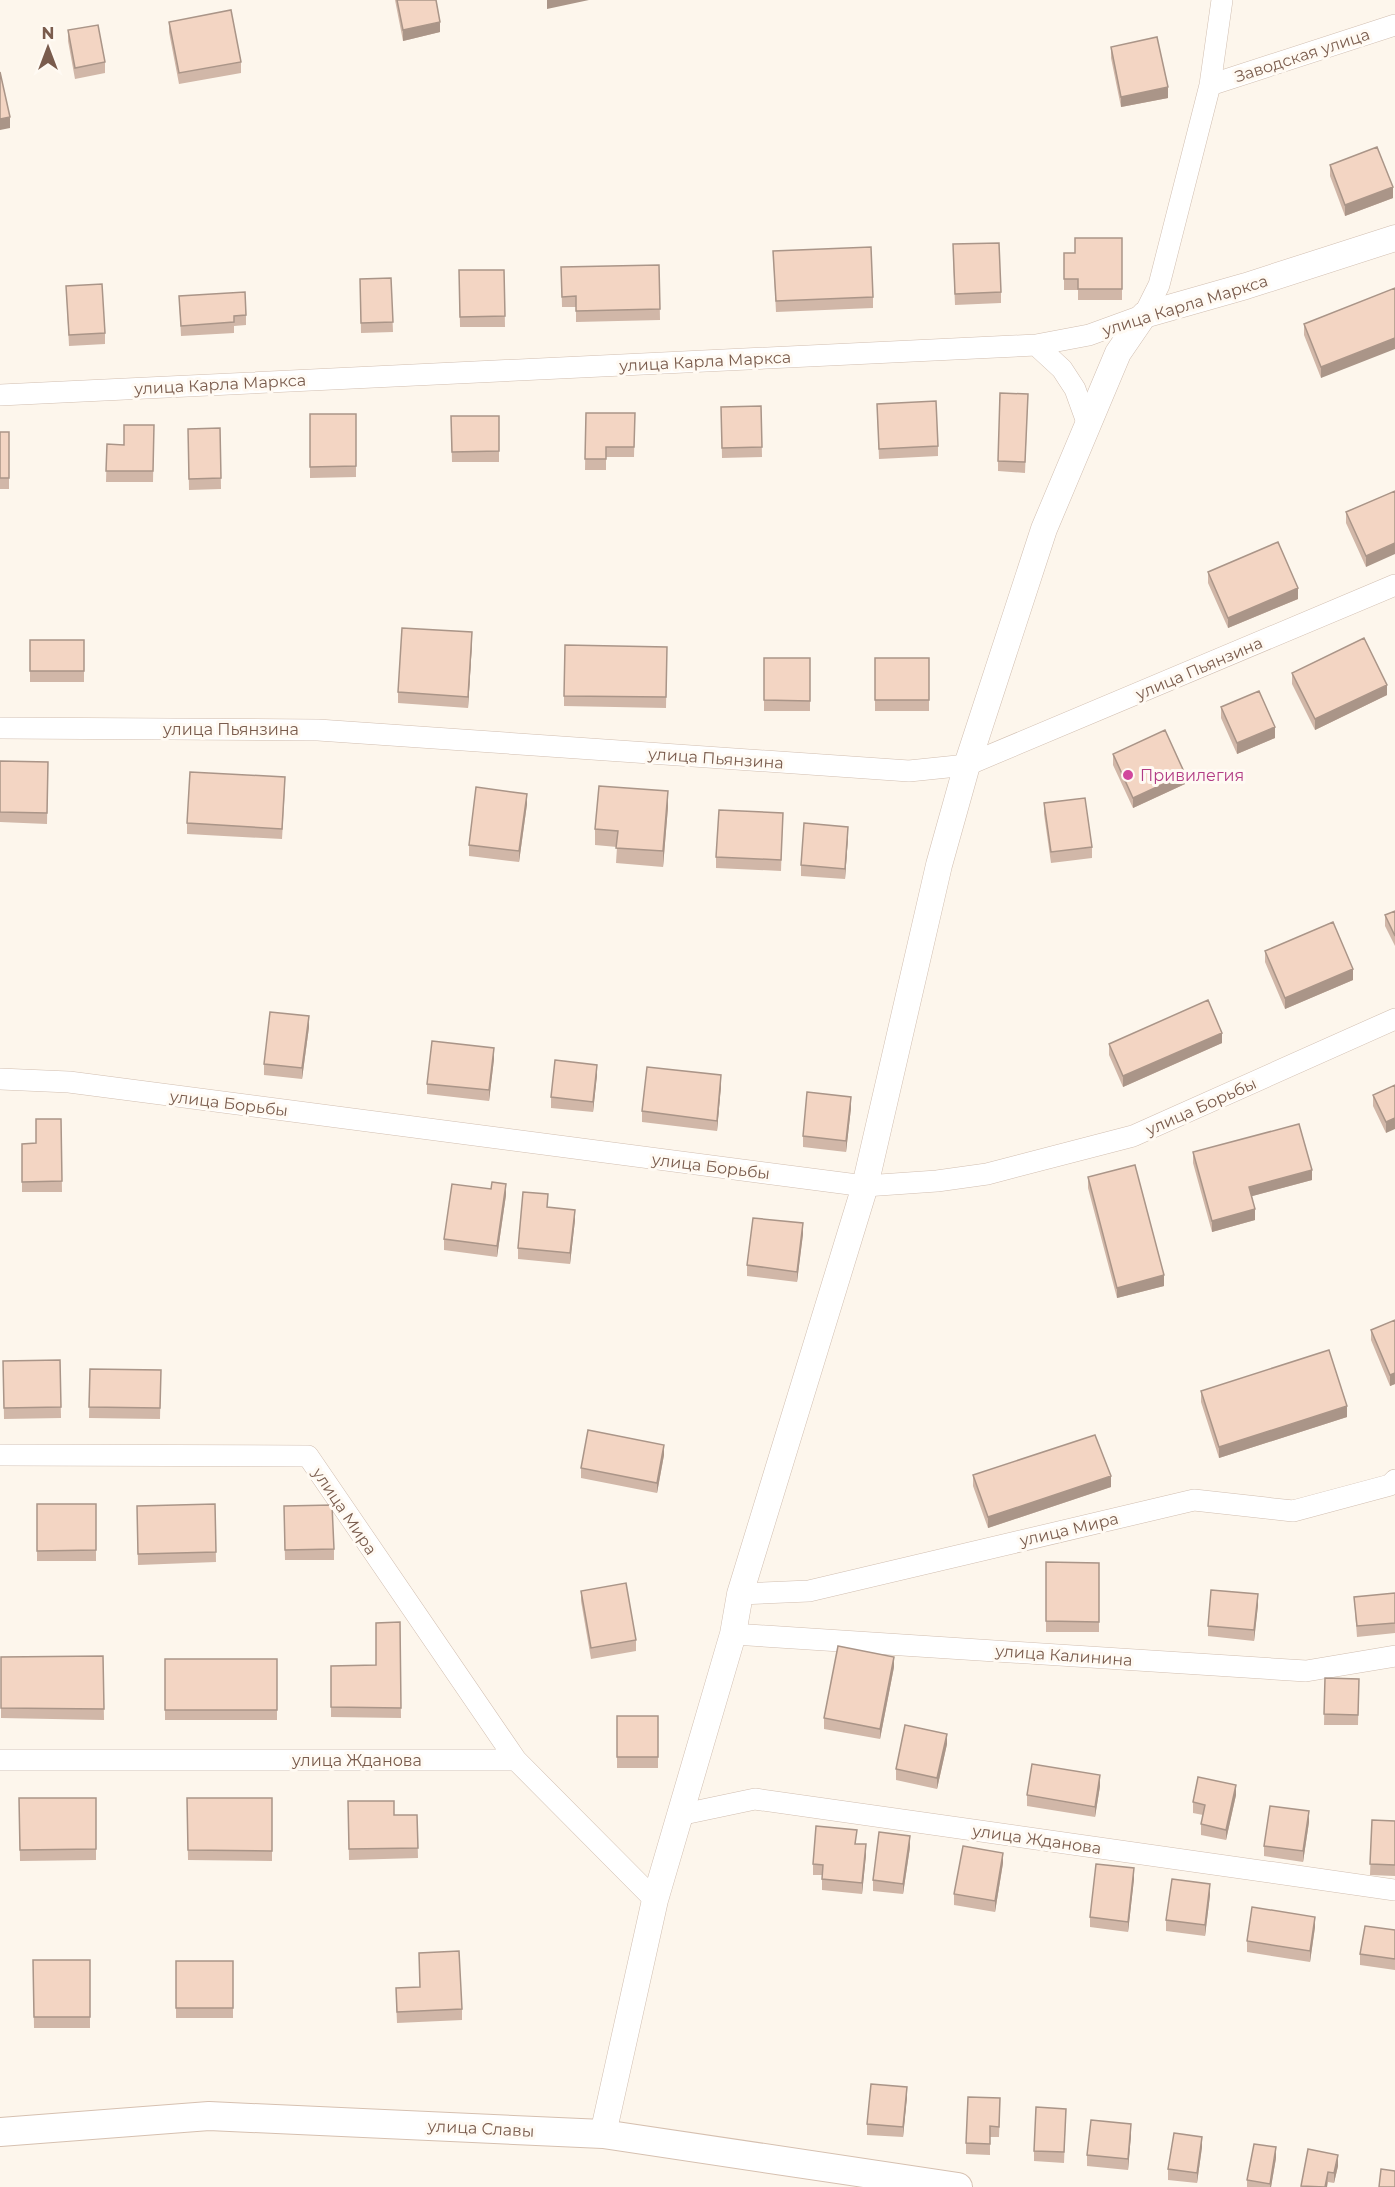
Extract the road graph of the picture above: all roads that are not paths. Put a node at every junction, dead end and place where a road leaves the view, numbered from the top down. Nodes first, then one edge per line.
1 (1222, 0) edge
2 (1395, 25) edge
3 (1210, 85) junction
4 (1395, 238) edge
5 (1144, 315) junction
6 (1036, 345) junction
7 (0, 395) edge
8 (1088, 425) junction
9 (1395, 585) edge
10 (0, 728) edge
11 (967, 765) junction
12 (1395, 1019) edge
13 (0, 1079) edge
14 (865, 1186) junction
15 (0, 1455) edge
16 (1395, 1480) edge
17 (740, 1594) junction
18 (733, 1634) junction
19 (1395, 1656) edge
20 (0, 1760) edge
21 (516, 1760) junction
22 (679, 1815) junction
23 (1395, 1890) edge
24 (655, 1900) junction
25 (0, 2132) edge
26 (603, 2134) junction
27 (958, 2187) edge

1 - 3 street
2 - 3 street, Заводская улица
3 - 5 street
4 - 5 street, улица Карла Маркса
5 - 6 street, улица Карла Маркса
5 - 8 street
6 - 7 street, улица Карла Маркса
6 - 8 street
8 - 11 street
9 - 11 street, улица Пьянзина
10 - 11 street, улица Пьянзина
11 - 14 street
12 - 14 street, улица Борьбы
13 - 14 street, улица Борьбы
14 - 17 street
15 - 21 street, улица Мира
16 - 17 street, улица Мира
17 - 18 street
18 - 19 street, улица Калинина
18 - 22 street
20 - 21 street, улица Жданова
21 - 24 street
22 - 23 street, улица Жданова
22 - 24 street
24 - 26 street
25 - 26 main road, улица Славы
26 - 27 main road, улица Славы

